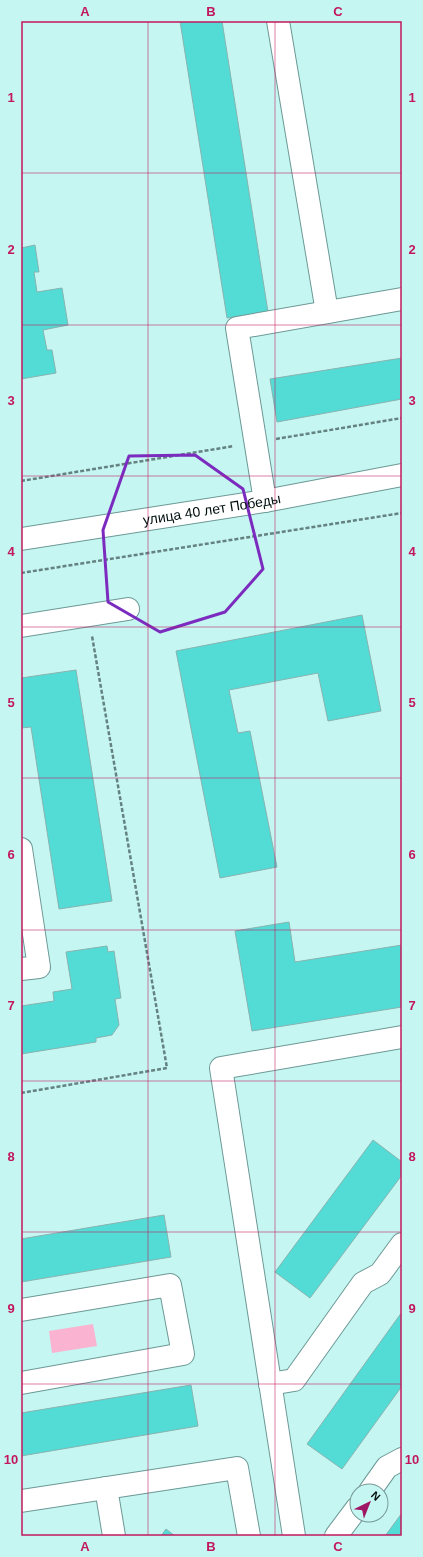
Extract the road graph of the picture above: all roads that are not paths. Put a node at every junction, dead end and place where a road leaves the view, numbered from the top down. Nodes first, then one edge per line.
1 (278, 21) edge
2 (402, 300) edge
3 (327, 312) junction
4 (402, 475) edge
5 (264, 501) junction
6 (21, 539) edge
7 (128, 609) dead end
8 (21, 626) edge
9 (21, 849) edge
10 (21, 969) edge
11 (402, 1037) edge
12 (402, 1244) edge
13 (21, 1310) edge
14 (21, 1383) edge
15 (270, 1384) junction
16 (402, 1459) edge
17 (376, 1483) edge
18 (106, 1488) junction
19 (21, 1501) edge
20 (349, 1519) edge
21 (114, 1536) edge
22 (249, 1536) edge
23 (294, 1536) edge
24 (336, 1536) edge

1 - 3 street
2 - 3 street
3 - 5 street
4 - 5 street, улица 40 лет Победы
5 - 6 street, улица 40 лет Победы
7 - 8 street
9 - 10 street
11 - 15 street
12 - 15 street
13 - 14 street
15 - 23 street
16 - 17 street
18 - 19 street
18 - 21 street
18 - 22 street
20 - 24 street

